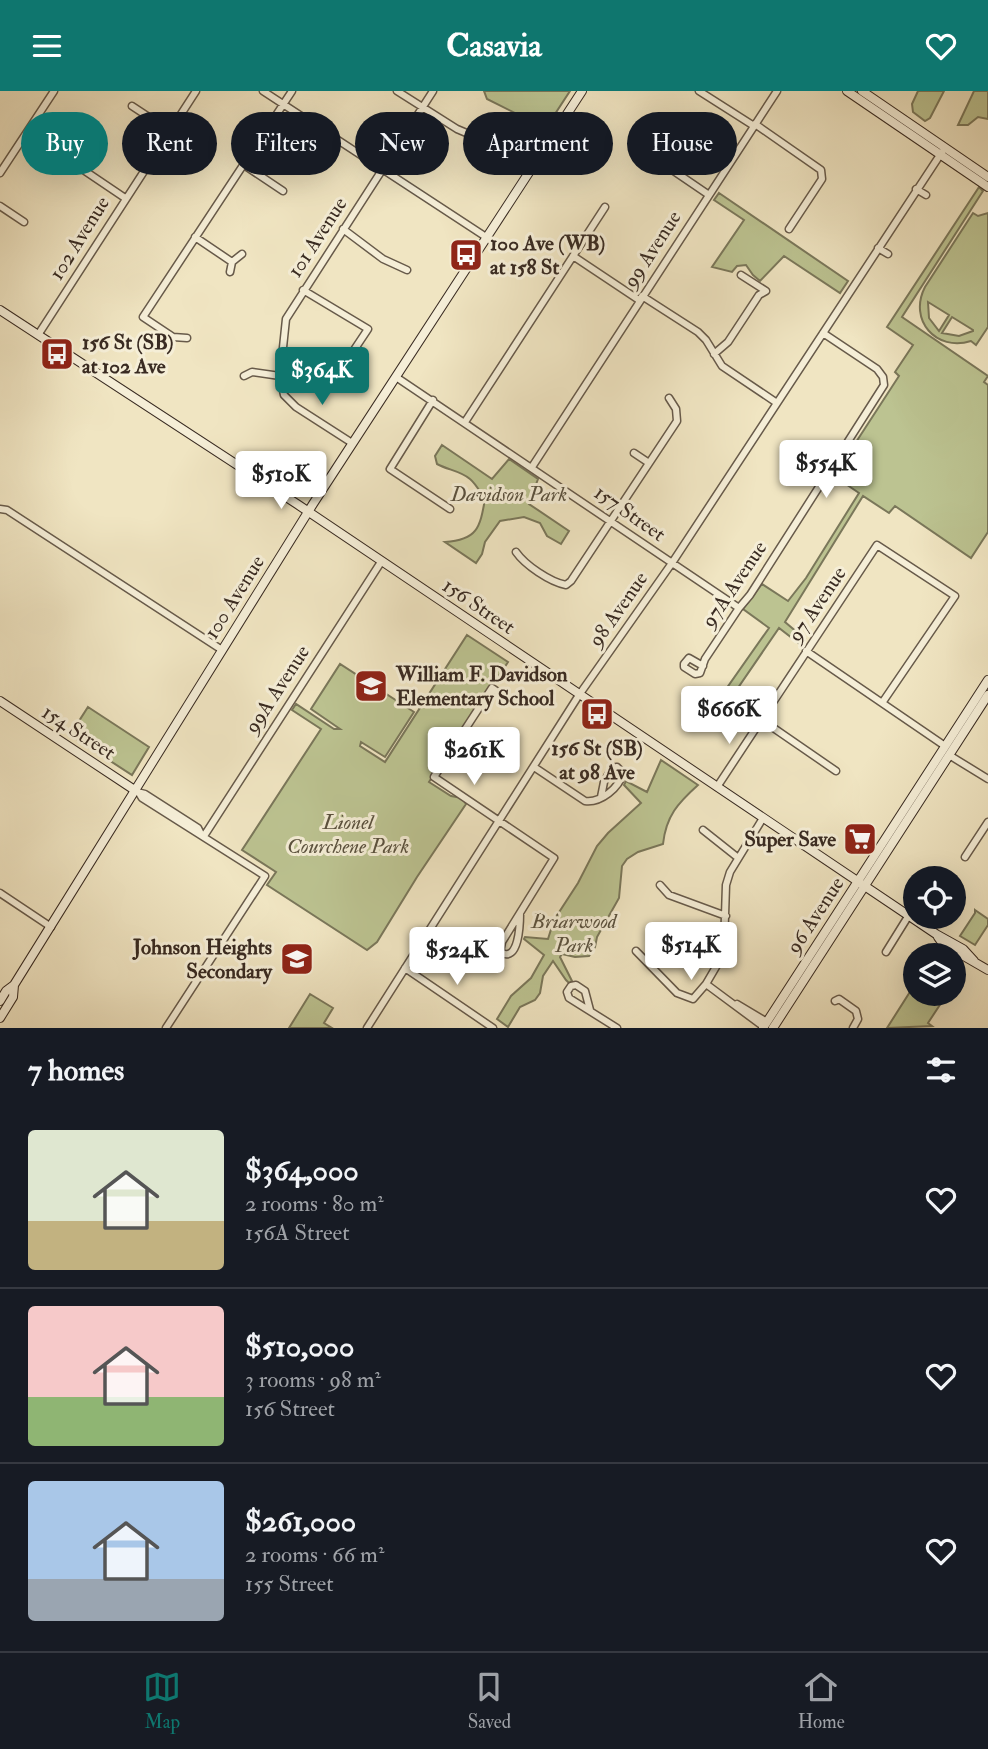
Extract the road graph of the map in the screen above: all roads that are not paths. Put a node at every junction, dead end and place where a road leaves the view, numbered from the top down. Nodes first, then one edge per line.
1 (54, 91) edge
2 (196, 91) edge
3 (263, 91) edge
4 (292, 91) edge
5 (397, 91) edge
6 (433, 91) edge
7 (582, 91) edge
8 (699, 91) edge
9 (777, 91) edge
10 (847, 91) edge
11 (862, 91) edge
12 (284, 104) junction
13 (132, 106) dead end
14 (422, 107) junction
15 (141, 112) edge
16 (182, 112) edge
17 (279, 112) edge
18 (419, 112) edge
19 (755, 125) junction
20 (463, 132) edge
21 (355, 150) edge
22 (942, 151) junction
23 (0, 173) edge
24 (91, 175) edge
25 (140, 175) edge
26 (237, 175) edge
27 (259, 175) edge
28 (378, 175) edge
29 (393, 175) edge
30 (680, 175) edge
31 (988, 177) edge
32 (988, 187) edge
33 (916, 189) junction
34 (283, 191) dead end
35 (709, 195) junction
36 (926, 195) dead end
37 (125, 198) junction
38 (0, 206) edge
39 (605, 207) dead end
40 (24, 222) dead end
41 (343, 229) junction
42 (789, 229) dead end
43 (195, 237) junction
44 (486, 237) junction
45 (878, 248) junction
46 (242, 254) dead end
47 (888, 254) dead end
48 (573, 256) junction
49 (232, 262) junction
50 (407, 269) dead end
51 (229, 272) dead end
52 (741, 275) dead end
53 (303, 290) junction
54 (641, 298) junction
55 (0, 310) edge
56 (823, 333) junction
57 (38, 335) junction
58 (187, 338) dead end
59 (714, 354) junction
60 (350, 356) dead end
61 (244, 376) dead end
62 (280, 376) junction
63 (396, 377) junction
64 (669, 398) dead end
65 (433, 400) junction
66 (777, 403) junction
67 (465, 422) junction
68 (352, 443) junction
69 (634, 453) dead end
70 (649, 463) junction
71 (532, 467) junction
72 (254, 476) junction
73 (248, 486) dead end
74 (450, 509) dead end
75 (3, 510) edge
76 (308, 512) junction
77 (611, 520) junction
78 (516, 552) dead end
79 (381, 562) junction
80 (672, 563) junction
81 (739, 608) junction
82 (222, 650) junction
83 (806, 651) junction
84 (703, 666) dead end
85 (988, 680) edge
86 (579, 695) junction
87 (988, 695) edge
88 (0, 701) edge
89 (511, 701) dead end
90 (882, 703) junction
91 (967, 712) junction
92 (762, 720) junction
93 (945, 745) junction
94 (949, 755) junction
95 (534, 767) junction
96 (836, 771) dead end
97 (988, 779) edge
98 (717, 787) junction
99 (137, 792) junction
100 (601, 797) junction
101 (763, 818) junction
102 (500, 820) junction
103 (988, 822) edge
104 (703, 831) dead end
105 (203, 835) junction
106 (737, 857) junction
107 (965, 857) dead end
108 (861, 883) junction
109 (660, 885) dead end
110 (0, 893) edge
111 (903, 911) edge
112 (520, 913) junction
113 (726, 916) junction
114 (903, 925) edge
115 (51, 927) junction
116 (928, 929) edge
117 (636, 951) dead end
118 (886, 952) dead end
119 (405, 968) junction
120 (988, 969) edge
121 (706, 984) junction
122 (14, 985) junction
123 (0, 1000) edge
124 (835, 1001) dead end
125 (590, 1010) dead end
126 (0, 1017) edge
127 (770, 1027) edge
128 (166, 1028) edge
129 (367, 1028) edge
130 (494, 1028) edge
131 (617, 1028) edge
132 (853, 1028) edge

1 - 23 street
2 - 16 street, 102 Avenue
3 - 12 street
4 - 12 street
5 - 14 street
6 - 14 street, 101 Avenue
7 - 44 main road, 100 Avenue
8 - 19 street
9 - 19 street, 99 Avenue
10 - 22 main road
11 - 22 main road
12 - 17 street
12 - 21 street
13 - 15 street
14 - 18 street, 101 Avenue
14 - 20 street
19 - 35 street, 99 Avenue
19 - 42 street
22 - 31 main road
22 - 32 main road
22 - 33 street, 98 Avenue
24 - 37 street
25 - 37 street, 102 Avenue
26 - 43 street
27 - 34 street
28 - 41 street, 101 Avenue
29 - 44 street
30 - 35 street
33 - 36 street
33 - 45 street, 98 Avenue
35 - 54 street, 99 Avenue
37 - 57 street, 102 Avenue
38 - 40 street
39 - 48 street
41 - 50 street
41 - 53 street, 101 Avenue
43 - 49 street
43 - 58 street
44 - 63 main road, 100 Avenue
45 - 47 street
45 - 56 street, 98 Avenue
46 - 49 street
48 - 54 street
48 - 67 street
49 - 51 street
52 - 59 street
53 - 60 street
53 - 62 street, 101 Avenue
54 - 59 street
54 - 71 street, 99 Avenue
55 - 57 main road, 156 Street
56 - 66 street, 98 Avenue
56 - 81 street, 97A Avenue
57 - 72 main road, 156 Street
59 - 66 street
61 - 62 street
62 - 68 street
63 - 65 street, 157 Street
63 - 68 main road, 100 Avenue
64 - 70 street
65 - 67 street, 157 Street
65 - 74 street
66 - 80 street, 98 Avenue
67 - 71 street, 157 Street
68 - 76 main road, 100 Avenue
69 - 70 street
70 - 77 street
71 - 77 street, 157 Street
72 - 73 street
72 - 76 main road, 156 Street
75 - 82 street
76 - 79 main road, 156 Street
76 - 82 main road, 100 Avenue
77 - 78 street
77 - 80 street, 157 Street
79 - 86 main road, 156 Street
79 - 105 street, 99A Avenue
80 - 81 street, 157 Street
80 - 86 street, 98 Avenue
81 - 84 street, 97A Avenue
82 - 99 main road, 100 Avenue
83 - 90 street
83 - 90 street, 97 Avenue
83 - 92 street, 97 Avenue
85 - 91 main road, 96 Avenue
86 - 95 street, 98 Avenue
86 - 98 main road, 156 Street
87 - 94 main road, 96 Avenue
88 - 99 main road, 154 Street
89 - 102 street
90 - 93 street
91 - 93 main road, 96 Avenue
91 - 94 main road
92 - 96 street
92 - 98 street, 97 Avenue
93 - 108 main road, 96 Avenue
94 - 97 street
94 - 108 main road, 96 Avenue
95 - 100 street
95 - 102 street, 98 Avenue
98 - 101 main road, 156 Street
99 - 105 street, 154 Street
99 - 115 main road, 100 Avenue
100 - 100 street
101 - 106 street
101 - 108 main road, 156 Street
102 - 112 street
102 - 119 street, 98 Avenue
103 - 107 street
104 - 106 street
105 - 128 street, 154 Street
106 - 113 street
108 - 111 main road, 156 Street
108 - 127 main road, 96 Avenue
109 - 113 street
110 - 115 street
112 - 112 street
113 - 121 street
114 - 118 street
115 - 122 main road, 100 Avenue
116 - 120 main road, 156 Street
117 - 121 street
119 - 129 street, 98 Avenue
119 - 130 street
121 - 127 street
122 - 123 main road, 100 Avenue
122 - 126 main road, 100 Avenue
124 - 132 street
125 - 131 street

